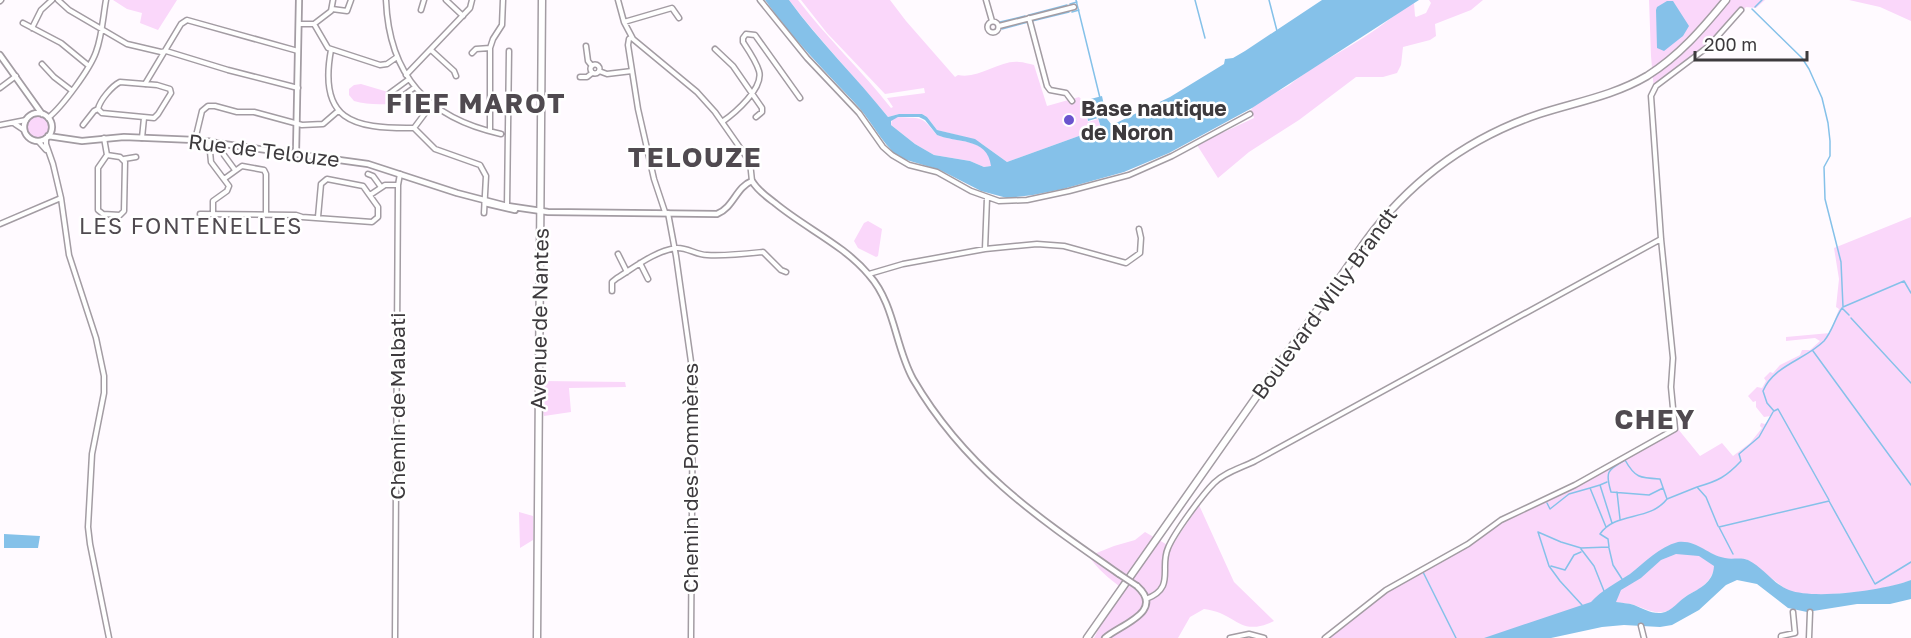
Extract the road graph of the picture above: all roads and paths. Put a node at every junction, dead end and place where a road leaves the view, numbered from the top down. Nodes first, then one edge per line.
1 (52, 0) edge
2 (58, 0) edge
3 (106, 0) edge
4 (299, 0) edge
5 (333, 0) edge
6 (351, 0) edge
7 (386, 0) edge
8 (424, 0) edge
9 (446, 0) edge
10 (472, 0) edge
11 (503, 0) edge
12 (542, 0) edge
13 (618, 0) edge
14 (760, 0) edge
15 (986, 0) edge
16 (1724, 3) edge
17 (1074, 7) dead end
18 (332, 9) junction
19 (422, 10) dead end
20 (1741, 10) dead end
21 (463, 16) junction
22 (679, 18) dead end
23 (1029, 18) junction
24 (624, 21) junction
25 (992, 21) junction
26 (23, 23) dead end
27 (299, 24) junction
28 (314, 24) junction
29 (999, 26) junction
30 (32, 28) junction
31 (101, 30) junction
32 (632, 37) junction
33 (586, 46) dead end
34 (490, 48) junction
35 (715, 49) dead end
36 (331, 50) junction
37 (431, 50) junction
38 (299, 51) junction
39 (509, 51) dead end
40 (164, 52) junction
41 (472, 53) dead end
42 (0, 55) edge
43 (397, 57) junction
44 (42, 64) dead end
45 (89, 66) junction
46 (592, 66) junction
47 (599, 71) junction
48 (632, 71) junction
49 (592, 73) junction
50 (16, 76) junction
51 (456, 76) dead end
52 (408, 77) junction
53 (580, 77) dead end
54 (145, 84) junction
55 (415, 87) junction
56 (0, 88) edge
57 (298, 88) junction
58 (71, 90) junction
59 (751, 94) junction
60 (800, 98) dead end
61 (32, 100) junction
62 (1072, 101) dead end
63 (432, 104) junction
64 (98, 109) junction
65 (338, 111) junction
66 (42, 114) junction
67 (1250, 114) dead end
68 (31, 115) junction
69 (144, 117) junction
70 (756, 117) dead end
71 (48, 118) junction
72 (26, 120) junction
73 (722, 122) junction
74 (14, 124) junction
75 (298, 124) junction
76 (0, 125) edge
77 (83, 125) dead end
78 (51, 126) junction
79 (414, 128) junction
80 (24, 129) junction
81 (489, 131) junction
82 (501, 134) dead end
83 (47, 137) junction
84 (64, 137) junction
85 (104, 138) junction
86 (142, 138) junction
87 (195, 140) junction
88 (38, 141) junction
89 (209, 141) junction
90 (49, 153) junction
91 (296, 153) junction
92 (107, 155) junction
93 (224, 155) dead end
94 (136, 157) dead end
95 (125, 160) junction
96 (236, 170) junction
97 (400, 173) junction
98 (368, 174) dead end
99 (224, 179) junction
100 (752, 181) junction
101 (398, 185) junction
102 (381, 187) junction
103 (370, 195) junction
104 (61, 198) junction
105 (987, 198) junction
106 (485, 200) junction
107 (507, 206) junction
108 (532, 209) junction
109 (540, 210) junction
110 (667, 212) junction
111 (484, 213) dead end
112 (200, 214) dead end
113 (213, 214) junction
114 (266, 214) junction
115 (318, 217) junction
116 (0, 224) edge
117 (1139, 229) dead end
118 (1661, 239) junction
119 (675, 248) junction
120 (985, 249) junction
121 (618, 255) dead end
122 (640, 263) junction
123 (627, 272) junction
124 (786, 272) dead end
125 (869, 274) junction
126 (648, 279) dead end
127 (612, 291) dead end
128 (1146, 599) junction
129 (1792, 612) dead end
130 (1810, 612) dead end
131 (1641, 626) dead end
132 (109, 638) edge
133 (395, 638) edge
134 (537, 638) edge
135 (691, 638) edge
136 (1087, 638) edge
137 (1104, 638) edge
138 (1230, 638) edge
139 (1264, 638) edge
140 (1325, 638) edge
141 (1644, 638) edge
142 (1781, 638) edge
143 (1809, 638) edge

1 - 30 street
2 - 31 street
3 - 31 street
4 - 27 street
5 - 18 street
6 - 18 street
7 - 43 street
8 - 19 street
9 - 21 street
10 - 21 street
11 - 34 street
12 - 109 main road, Avenue de Nantes
13 - 24 street
14 - 105 street
15 - 25 street
16 - 136 main road, Boulevard Willy Brandt
17 - 23 street
18 - 28 street
20 - 118 street
21 - 37 street
22 - 24 street
23 - 29 street
23 - 62 street
24 - 32 street
25 - 29 street
25 - 29 street
26 - 30 street
27 - 28 street
27 - 38 street
28 - 36 street
30 - 45 street
31 - 40 street
31 - 45 street
32 - 48 street, Chemin des Pommères
32 - 73 street
33 - 46 street
34 - 41 street
34 - 81 street
35 - 59 street
36 - 43 street
36 - 65 street
37 - 51 street
37 - 52 street
38 - 40 street
38 - 57 street
39 - 107 street
40 - 54 street
40 - 57 street
42 - 50 street
43 - 52 street
44 - 58 street
45 - 58 street
46 - 47 street
46 - 49 street
47 - 48 street
47 - 49 street
48 - 110 street, Chemin des Pommères
49 - 53 street
50 - 56 street
50 - 61 street
52 - 55 street
52 - 55 street
54 - 64 street
54 - 69 street
55 - 63 street
57 - 75 street
58 - 71 street
59 - 60 street
59 - 70 street
59 - 73 street
61 - 66 street
61 - 68 street
63 - 79 street
63 - 81 street
64 - 69 street
64 - 77 street
65 - 75 street
65 - 79 street
66 - 68 street
66 - 71 street
67 - 105 street
68 - 72 street
69 - 86 street
71 - 78 street
72 - 74 street
72 - 80 street
73 - 100 street
74 - 76 street
74 - 80 street
75 - 87 street
75 - 91 street
78 - 83 street
78 - 84 street
79 - 106 street
80 - 88 street
81 - 82 street
83 - 84 street, Rue de Telouze
83 - 88 street
83 - 90 street
84 - 85 street, Rue de Telouze
85 - 86 street, Rue de Telouze
85 - 92 street
86 - 87 street, Rue de Telouze
87 - 89 street, Rue de Telouze
88 - 90 street
89 - 91 street, Rue de Telouze
89 - 99 street
90 - 104 street
91 - 97 street, Rue de Telouze
92 - 95 street
92 - 95 street
93 - 96 street
94 - 95 street
96 - 99 street
96 - 114 street
97 - 101 street, Chemin de Malbati
97 - 106 street, Rue de Telouze
98 - 102 street
99 - 113 street
100 - 110 street, Rue de Telouze
100 - 125 street
101 - 102 street
101 - 133 street, Chemin de Malbati
102 - 103 street
103 - 115 street
103 - 115 street
104 - 116 street
104 - 132 street
105 - 120 street
106 - 107 street, Rue de Telouze
106 - 108 street, Rue de Telouze
106 - 111 street
107 - 108 street, Rue de Telouze
108 - 109 street, Rue de Telouze
109 - 110 street, Rue de Telouze
109 - 134 main road, Avenue de Nantes
110 - 119 street, Chemin des Pommères
112 - 113 street
113 - 114 street
114 - 115 street
117 - 120 street
118 - 128 street
118 - 140 street
119 - 122 street
119 - 124 street
119 - 135 street, Chemin des Pommères
120 - 125 street
121 - 123 street
122 - 123 street
122 - 126 street
123 - 127 street
125 - 128 street, bridge
128 - 137 street
129 - 142 street
130 - 143 street
131 - 141 street
138 - 139 street

